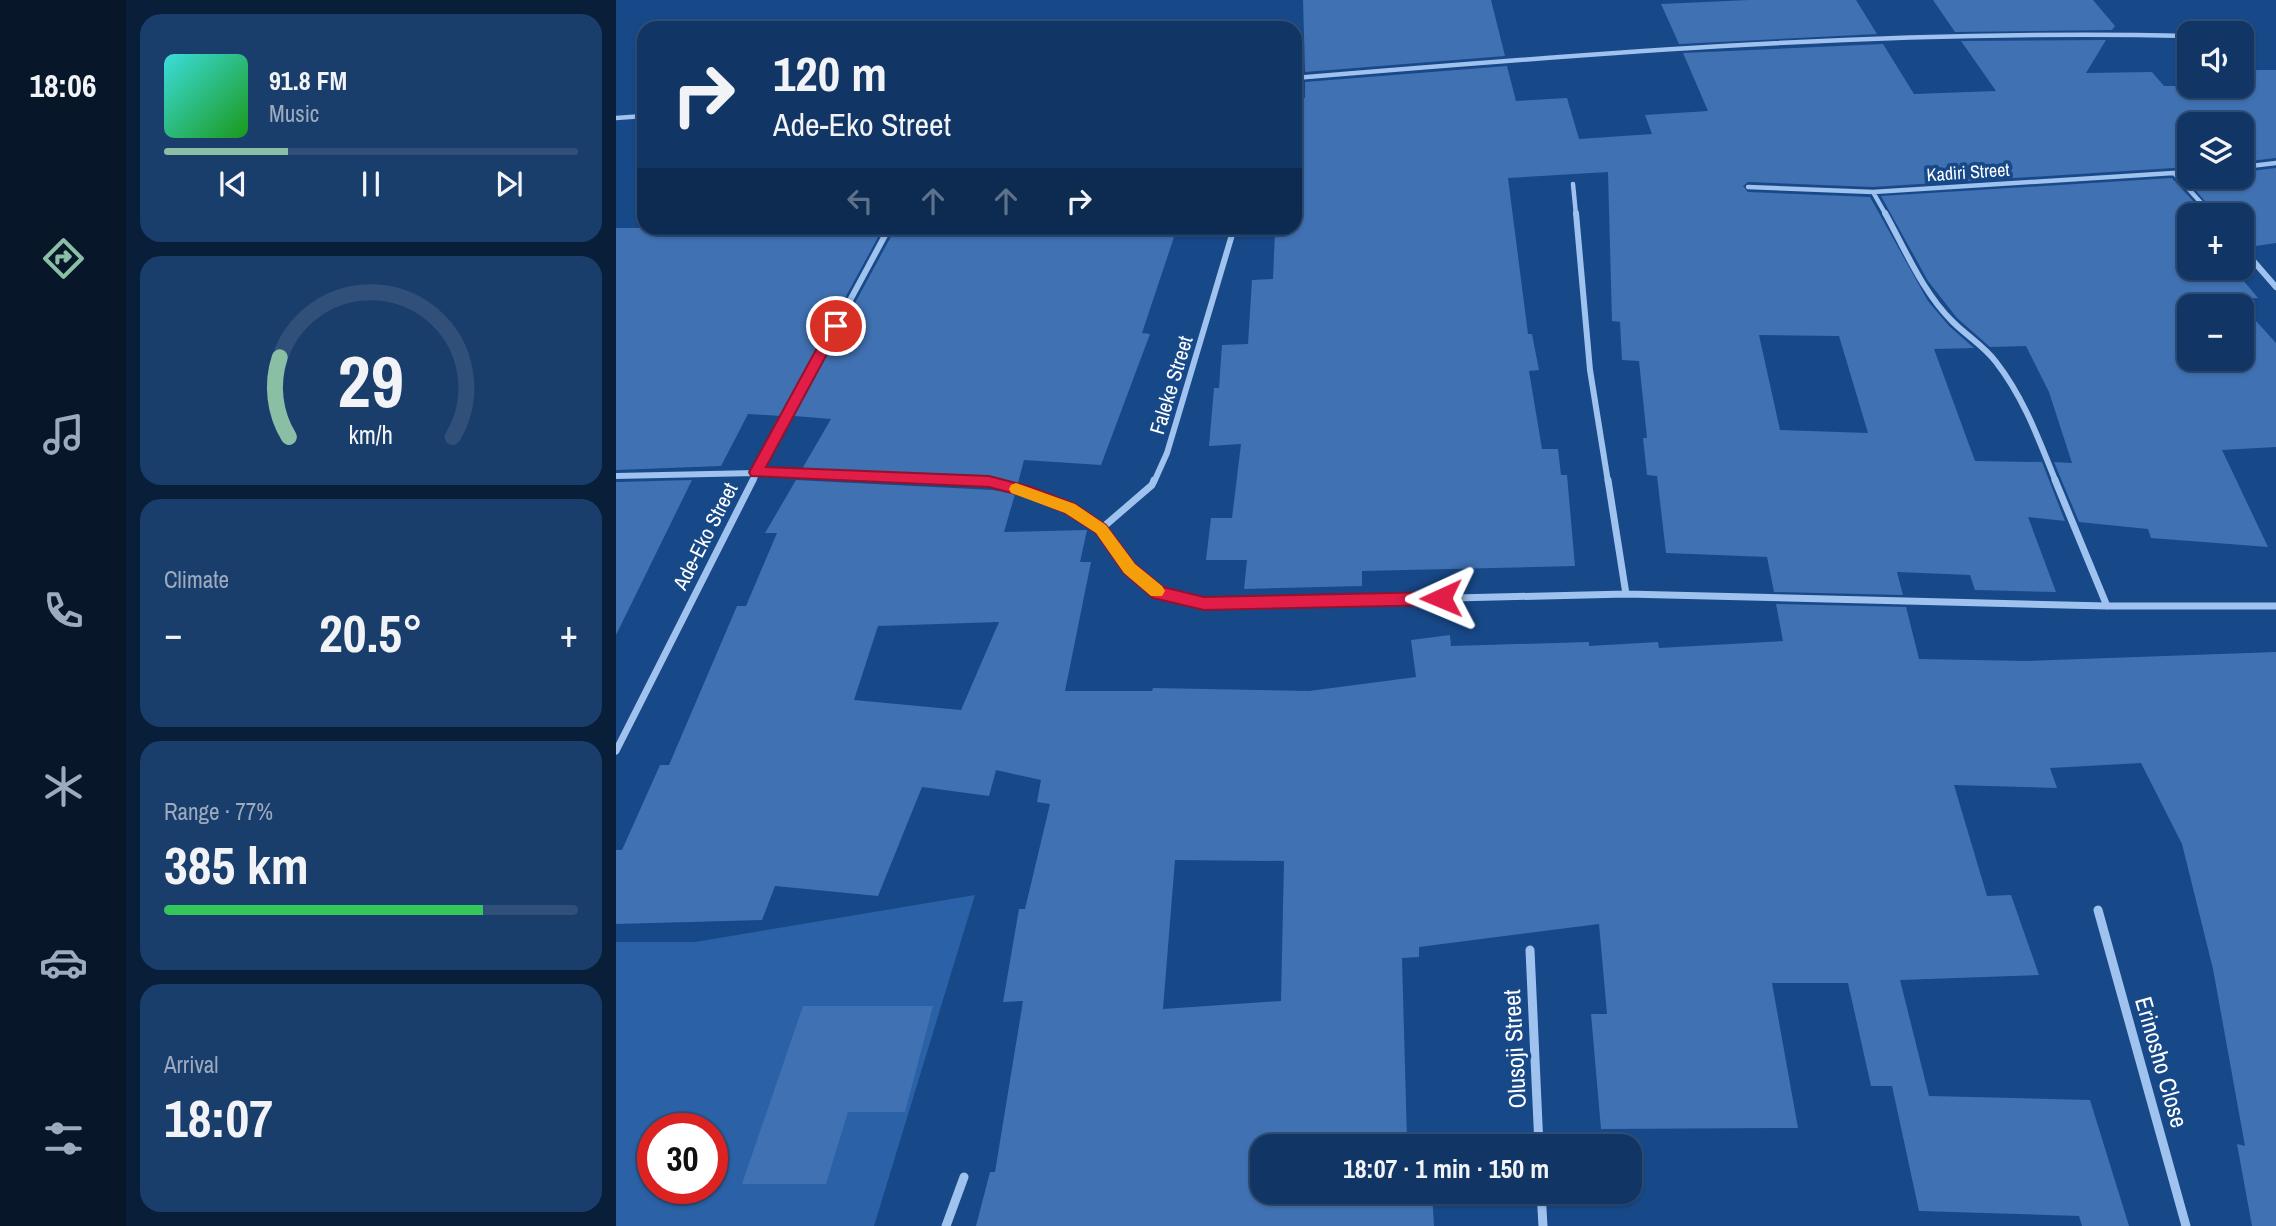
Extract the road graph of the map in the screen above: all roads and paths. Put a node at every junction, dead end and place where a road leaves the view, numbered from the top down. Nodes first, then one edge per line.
1 (2177, 36) edge
2 (1302, 77) edge
3 (637, 116) edge
4 (616, 117) edge
5 (2276, 163) edge
6 (2254, 166) edge
7 (2175, 174) joint
8 (1573, 184) dead end
9 (1748, 187) dead end
10 (1873, 192) junction
11 (2201, 203) edge
12 (885, 235) edge
13 (1232, 235) edge
14 (2254, 261) edge
15 (2276, 286) edge
16 (756, 472) junction
17 (616, 476) edge
18 (1101, 529) junction
19 (1626, 594) junction
20 (2107, 606) junction
21 (2276, 606) edge
22 (616, 751) edge
23 (2098, 910) dead end
24 (1530, 950) dead end
25 (1538, 1134) edge
26 (964, 1177) dead end
27 (1542, 1204) edge
28 (946, 1226) edge
29 (1543, 1226) edge
30 (2186, 1226) edge

1 - 2 street
3 - 4 street
5 - 6 street
7 - 10 street, Kadiri Street
7 - 11 street
8 - 19 street
9 - 10 street, Kadiri Street
10 - 20 street
12 - 16 street, Ade-Eko Street
13 - 18 street, Faleke Street
14 - 15 street
16 - 17 street
16 - 18 street
16 - 22 street, Ade-Eko Street
18 - 19 street
19 - 20 street
20 - 21 street
23 - 30 street, Erinosho Close
24 - 25 street, Olusoji Street
26 - 28 street
27 - 29 street

